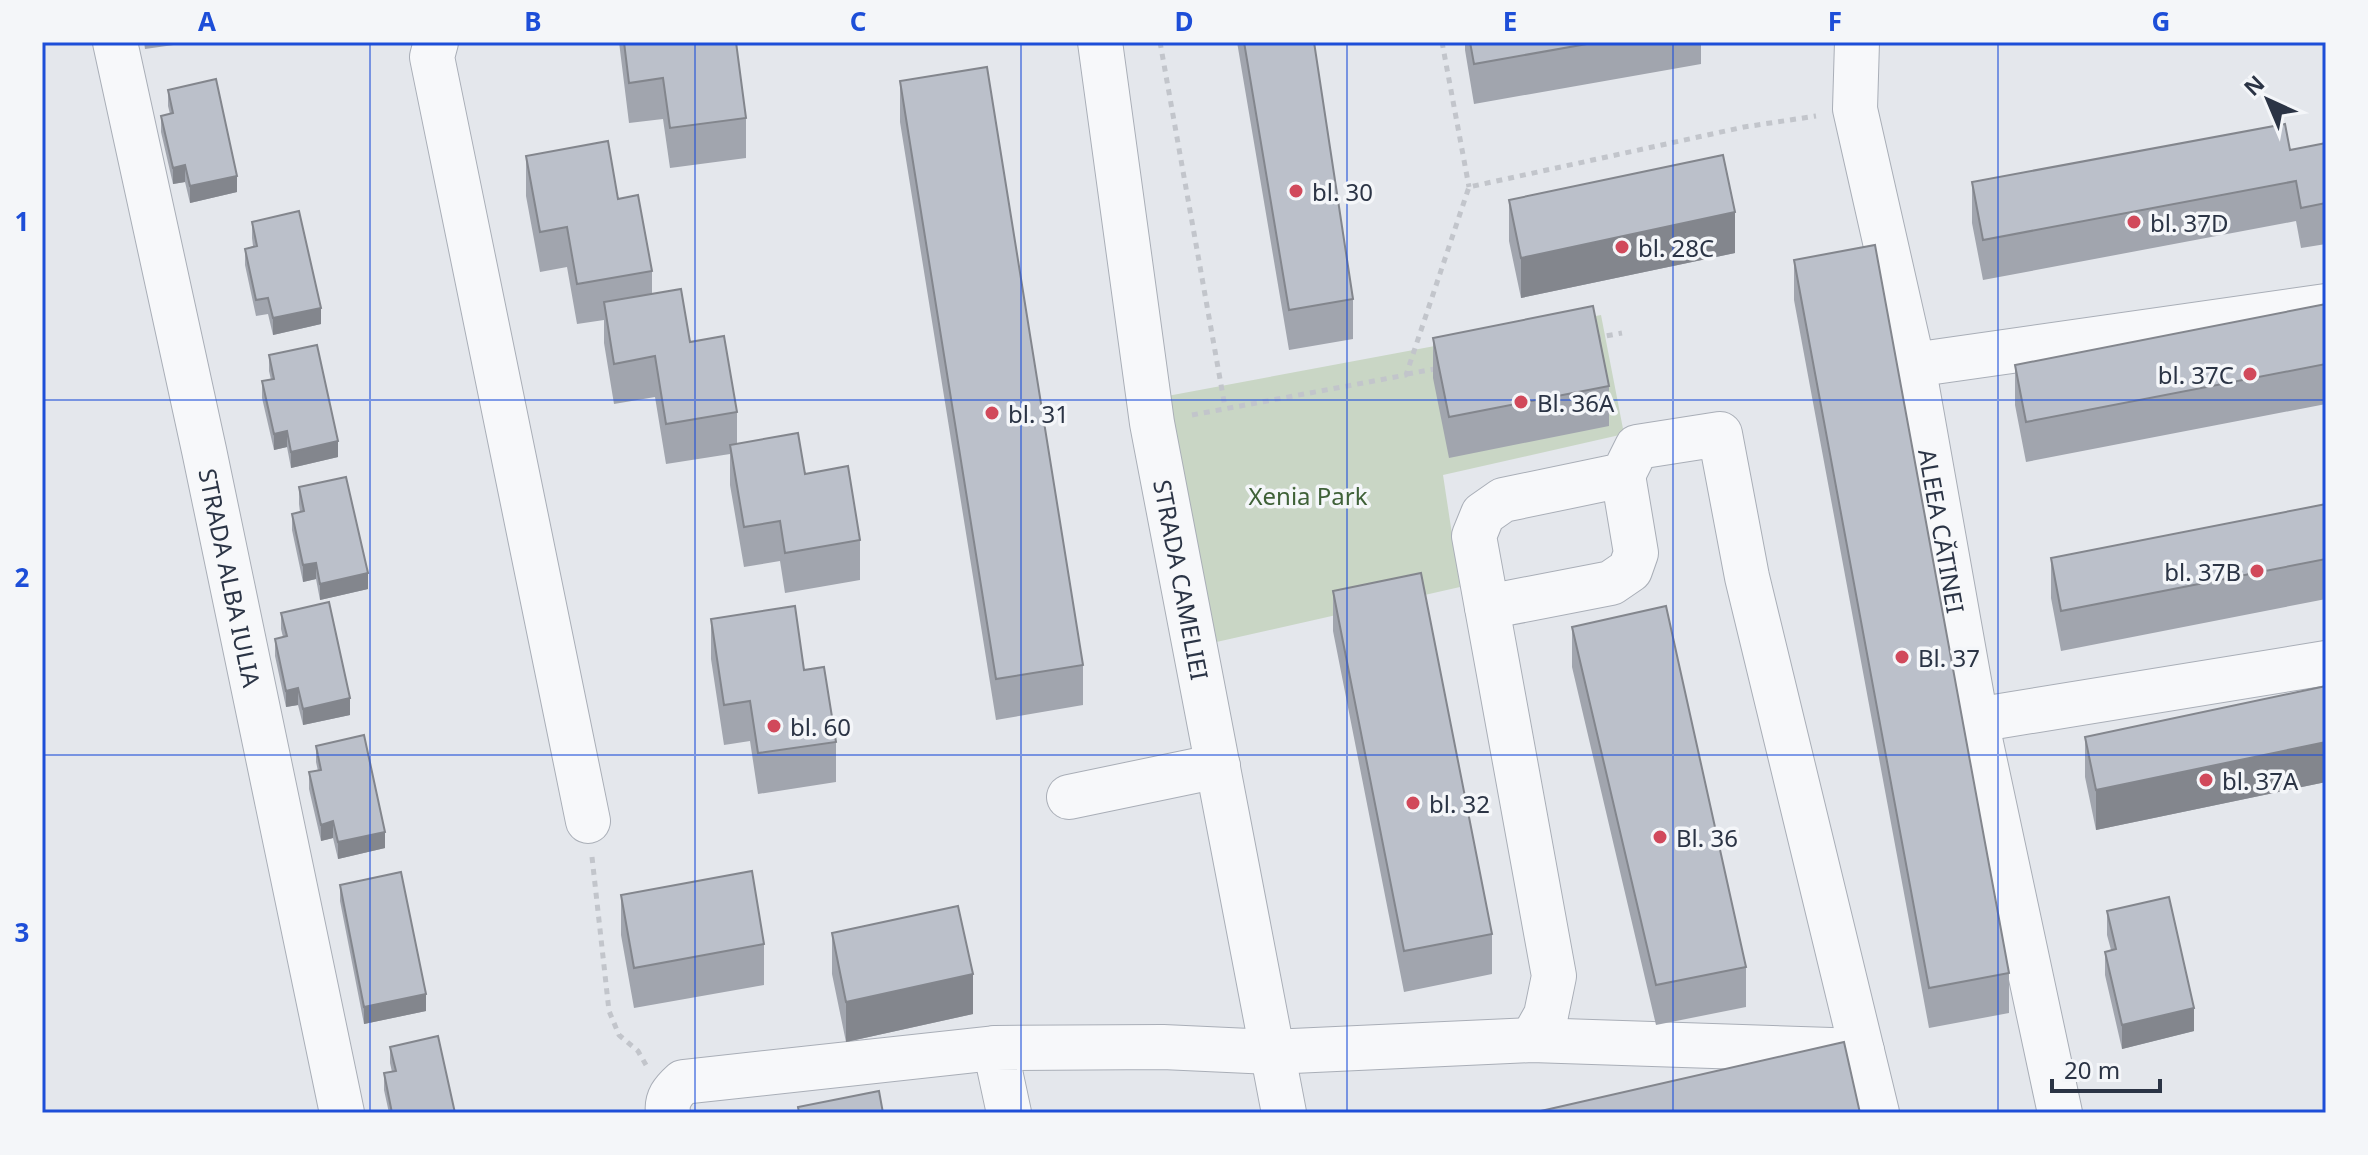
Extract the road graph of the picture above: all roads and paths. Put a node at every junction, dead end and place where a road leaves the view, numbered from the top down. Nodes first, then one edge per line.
1 (115, 42) edge
2 (436, 42) edge
3 (1100, 42) edge
4 (1160, 42) edge
5 (1442, 42) edge
6 (1857, 42) edge
7 (1855, 109) junction
8 (1469, 187) junction
9 (2326, 306) edge
10 (1622, 333) dead end
11 (1591, 339) edge
12 (1913, 365) junction
13 (1452, 366) edge
14 (1406, 375) junction
15 (1225, 407) junction
16 (1152, 423) junction
17 (1623, 475) junction
18 (1487, 607) junction
19 (2326, 663) edge
20 (1976, 720) junction
21 (1218, 766) junction
22 (1069, 797) dead end
23 (588, 821) joint
24 (1532, 1040) junction
25 (995, 1048) junction
26 (1862, 1051) junction
27 (1271, 1052) junction
28 (667, 1109) edge
29 (342, 1113) edge
30 (1009, 1113) edge
31 (1284, 1113) edge
32 (1877, 1113) edge
33 (2060, 1113) edge

1 - 29 street, STRADA ALBA IULIA
2 - 23 street
3 - 16 street, STRADA CAMELIEI
4 - 15 path
5 - 8 path
6 - 7 street, ALEEA CĂTINEI
7 - 8 path
7 - 12 street, ALEEA CĂTINEI
8 - 14 path
9 - 12 street
10 - 11 path
12 - 20 street, ALEEA CĂTINEI
13 - 14 path
14 - 15 path
15 - 16 path
16 - 21 street, STRADA CAMELIEI
17 - 18 street
17 - 18 street
17 - 26 street
18 - 24 street
19 - 20 street
20 - 33 street, ALEEA CĂTINEI
21 - 22 street
21 - 27 street, STRADA CAMELIEI
23 - 28 path
24 - 26 street
24 - 27 street
25 - 27 street
25 - 28 street
25 - 30 street
26 - 32 street
27 - 31 street, STRADA CAMELIEI

